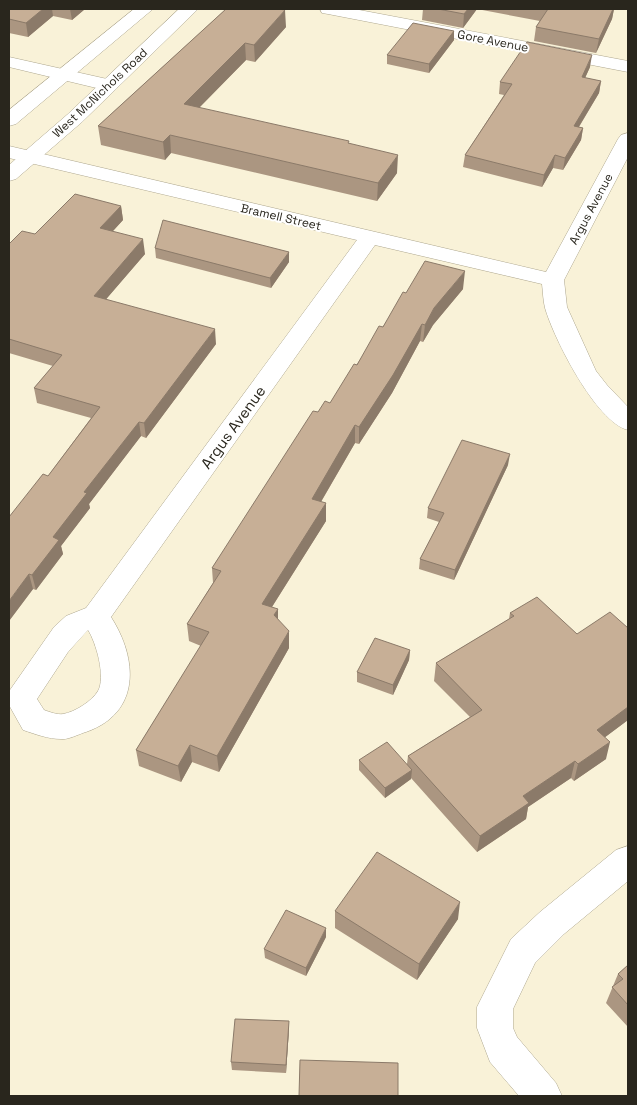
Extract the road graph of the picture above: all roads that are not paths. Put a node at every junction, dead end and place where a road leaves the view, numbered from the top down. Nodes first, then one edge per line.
1 (144, 9) edge
2 (189, 9) edge
3 (328, 9) edge
4 (9, 62) edge
5 (628, 67) edge
6 (62, 74) junction
7 (109, 85) junction
8 (9, 120) edge
9 (628, 139) edge
10 (9, 152) edge
11 (30, 157) junction
12 (9, 175) edge
13 (370, 237) junction
14 (553, 280) junction
15 (628, 422) edge
16 (95, 617) dead end
17 (628, 861) edge
18 (543, 1096) edge

1 - 6 street
2 - 7 street, West McNichols Road
3 - 5 street, Gore Avenue
4 - 6 street
6 - 7 street
6 - 8 street
7 - 11 street, West McNichols Road
9 - 14 street, Argus Avenue
10 - 11 street, Bramell Street
11 - 12 street, West McNichols Road
11 - 13 street, Bramell Street
13 - 14 street, Bramell Street
13 - 16 street, Argus Avenue
14 - 15 street
17 - 18 street

